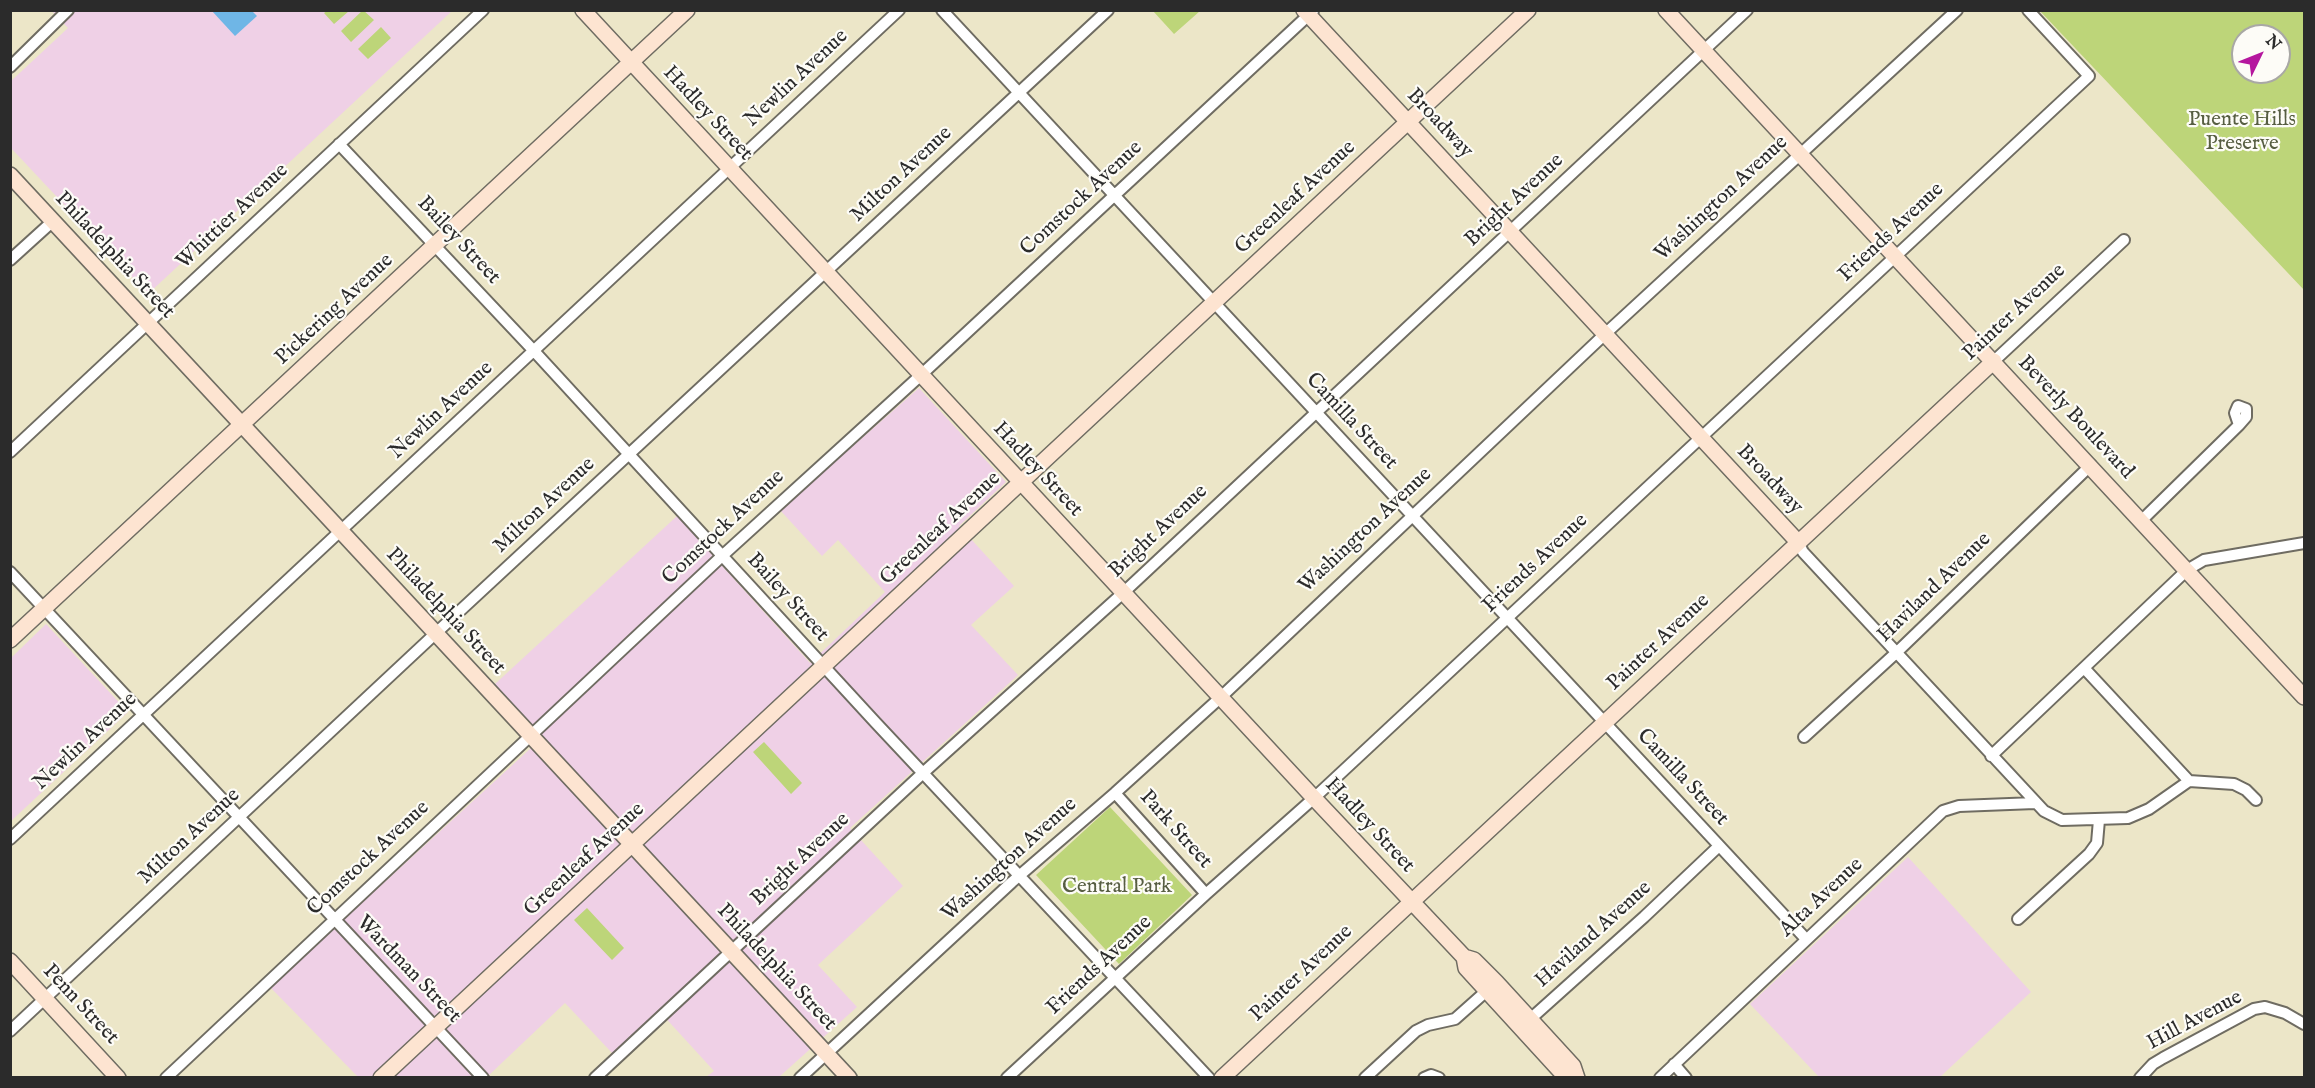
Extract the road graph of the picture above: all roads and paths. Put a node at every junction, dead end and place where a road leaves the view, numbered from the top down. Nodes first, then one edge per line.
1 (68, 10) edge
2 (483, 10) edge
3 (583, 10) edge
4 (687, 10) edge
5 (899, 10) edge
6 (942, 10) edge
7 (1108, 10) edge
8 (1528, 10) edge
9 (1666, 10) edge
10 (1747, 10) edge
11 (1957, 10) edge
12 (2028, 10) edge
13 (1308, 12) edge
14 (1703, 50) junction
15 (631, 62) junction
16 (10, 68) edge
17 (1018, 93) junction
18 (1408, 122) junction
19 (339, 144) junction
20 (1799, 153) junction
21 (729, 169) junction
22 (10, 175) edge
23 (1114, 196) junction
24 (53, 221) junction
25 (1510, 232) junction
26 (2124, 240) dead end
27 (435, 245) junction
28 (1895, 257) junction
29 (10, 260) edge
30 (826, 272) junction
31 (1214, 303) junction
32 (148, 323) junction
33 (1605, 334) junction
34 (534, 351) junction
35 (1994, 361) junction
36 (921, 375) junction
37 (1316, 412) junction
38 (242, 424) junction
39 (2239, 426) dead end
40 (1701, 437) junction
41 (10, 452) edge
42 (630, 454) junction
43 (2091, 465) junction
44 (1021, 484) junction
45 (1411, 515) junction
46 (2142, 520) junction
47 (342, 531) junction
48 (1798, 542) junction
49 (2304, 543) edge
50 (722, 556) junction
51 (2187, 570) junction
52 (10, 573) edge
53 (1123, 593) junction
54 (44, 608) junction
55 (1507, 618) junction
56 (436, 633) junction
57 (10, 640) edge
58 (1896, 653) junction
59 (824, 667) junction
60 (2084, 668) junction
61 (1221, 697) junction
62 (2304, 697) edge
63 (144, 714) junction
64 (1604, 722) junction
65 (531, 735) junction
66 (1804, 737) dead end
67 (1991, 756) junction
68 (923, 773) junction
69 (2189, 781) junction
70 (1115, 793) junction
71 (1314, 798) junction
72 (2256, 800) dead end
73 (2035, 803) junction
74 (239, 818) junction
75 (2099, 820) junction
76 (10, 839) edge
77 (633, 844) junction
78 (1719, 846) junction
79 (1021, 876) junction
80 (1206, 894) junction
81 (1411, 901) junction
82 (333, 919) junction
83 (2018, 919) dead end
84 (1806, 939) junction
85 (732, 952) junction
86 (10, 961) edge
87 (1116, 979) junction
88 (1491, 987) junction
89 (45, 999) junction
90 (1525, 1023) junction
91 (2304, 1024) edge
92 (435, 1027) junction
93 (10, 1031) edge
94 (827, 1053) junction
95 (1674, 1064) junction
96 (118, 1077) edge
97 (166, 1077) edge
98 (381, 1077) edge
99 (483, 1077) edge
100 (595, 1077) edge
101 (800, 1077) edge
102 (849, 1077) edge
103 (1008, 1077) edge
104 (1209, 1077) edge
105 (1222, 1077) edge
106 (1365, 1077) edge
107 (1424, 1077) edge
108 (1439, 1077) edge
109 (1572, 1077) edge
110 (1577, 1077) edge
111 (1660, 1077) edge
112 (1686, 1077) edge
113 (2140, 1077) edge

1 - 16 street
2 - 19 street, Whittier Avenue
3 - 15 street, Hadley Street
4 - 15 street, Pickering Avenue
5 - 21 street, Newlin Avenue
6 - 17 street, Camilla Street
7 - 17 street, Milton Avenue
8 - 18 street, Greenleaf Avenue
9 - 14 street, Beverly Boulevard
10 - 14 street, Bright Avenue
11 - 20 street, Washington Avenue
12 - 28 street, Friends Avenue
13 - 18 street, Broadway
13 - 23 street, Comstock Avenue
14 - 20 street, Beverly Boulevard
14 - 25 street, Bright Avenue
15 - 21 street, Hadley Street
15 - 27 street, Pickering Avenue
17 - 23 street, Camilla Street
17 - 30 street, Milton Avenue
18 - 25 street, Broadway
18 - 31 street, Greenleaf Avenue
19 - 27 street, Bailey Street
19 - 32 street, Whittier Avenue
20 - 28 street, Beverly Boulevard
20 - 33 street, Washington Avenue
21 - 30 street, Hadley Street
21 - 34 street, Newlin Avenue
22 - 24 street, Philadelphia Street
23 - 31 street, Camilla Street
23 - 36 street, Comstock Avenue
24 - 29 street
24 - 32 street, Philadelphia Street
25 - 33 street, Broadway
25 - 37 street, Bright Avenue
26 - 35 street, Painter Avenue
27 - 34 street, Bailey Street
27 - 38 street, Pickering Avenue
28 - 35 street, Beverly Boulevard
28 - 40 street, Friends Avenue
30 - 36 street, Hadley Street
30 - 42 street, Milton Avenue
31 - 37 street, Camilla Street
31 - 44 street, Greenleaf Avenue
32 - 38 street, Philadelphia Street
32 - 41 street, Whittier Avenue
33 - 40 street, Broadway
33 - 45 street, Washington Avenue
34 - 42 street, Bailey Street
34 - 47 street, Newlin Avenue
35 - 43 street, Beverly Boulevard
35 - 48 street, Painter Avenue
36 - 44 street, Hadley Street
36 - 50 street, Comstock Avenue
37 - 45 street, Camilla Street
37 - 53 street, Bright Avenue
38 - 47 street, Philadelphia Street
38 - 54 street, Pickering Avenue
39 - 46 street
40 - 48 street, Broadway
40 - 55 street, Friends Avenue
42 - 50 street, Bailey Street
42 - 56 street, Milton Avenue
43 - 46 street, Beverly Boulevard
43 - 58 street, Haviland Avenue
44 - 53 street, Hadley Street
44 - 59 street, Greenleaf Avenue
45 - 55 street, Camilla Street
45 - 61 street, Washington Avenue
46 - 51 street, Beverly Boulevard
47 - 56 street, Philadelphia Street
47 - 63 street, Newlin Avenue
48 - 58 street, Broadway
48 - 64 street, Painter Avenue
49 - 51 street
50 - 59 street, Bailey Street
50 - 65 street, Comstock Avenue
51 - 60 street
51 - 62 street, Beverly Boulevard
52 - 54 street, Wardman Street
53 - 61 street, Hadley Street
53 - 68 street, Bright Avenue
54 - 57 street, Pickering Avenue
54 - 63 street, Wardman Street
55 - 64 street, Camilla Street
55 - 71 street, Friends Avenue
56 - 65 street, Philadelphia Street
56 - 74 street, Milton Avenue
58 - 66 street, Haviland Avenue
58 - 67 street, Broadway
59 - 68 street, Bailey Street
59 - 77 street, Greenleaf Avenue
60 - 67 street
60 - 69 street
61 - 70 street, Washington Avenue
61 - 71 street, Hadley Street
63 - 74 street, Wardman Street
63 - 76 street, Newlin Avenue
64 - 78 street, Camilla Street
64 - 81 street, Painter Avenue
65 - 77 street, Philadelphia Street
65 - 82 street, Comstock Avenue
67 - 73 street, Broadway
68 - 79 street, Bailey Street
68 - 85 street, Bright Avenue
69 - 72 street
69 - 75 street, Broadway
70 - 79 street, Washington Avenue
70 - 80 street, Park Street
71 - 80 street, Friends Avenue
71 - 81 street, Hadley Street
73 - 75 street, Broadway
73 - 84 street, Alta Avenue
74 - 82 street, Wardman Street
74 - 89 street, Milton Avenue
75 - 83 street
77 - 85 street, Philadelphia Street
77 - 92 street, Greenleaf Avenue
78 - 84 street, Camilla Street
78 - 90 street, Haviland Avenue
79 - 87 street, Bailey Street
79 - 94 street, Washington Avenue
80 - 87 street, Friends Avenue
81 - 88 street, Hadley Street
81 - 105 street, Painter Avenue
82 - 92 street, Wardman Street
82 - 97 street, Comstock Avenue
84 - 95 street, Alta Avenue
85 - 94 street, Philadelphia Street
85 - 100 street, Bright Avenue
86 - 89 street, Penn Street
87 - 103 street, Friends Avenue
87 - 104 street, Bailey Street
88 - 90 street, Hadley Street
88 - 106 street
89 - 93 street, Milton Avenue
89 - 96 street, Penn Street
90 - 109 street, Hadley Street
90 - 110 street, Hadley Street
91 - 113 street, Hill Avenue
92 - 98 street, Greenleaf Avenue
92 - 99 street, Wardman Street
94 - 101 street, Washington Avenue
94 - 102 street, Philadelphia Street
95 - 111 street, Alta Avenue
95 - 112 street
107 - 108 street

